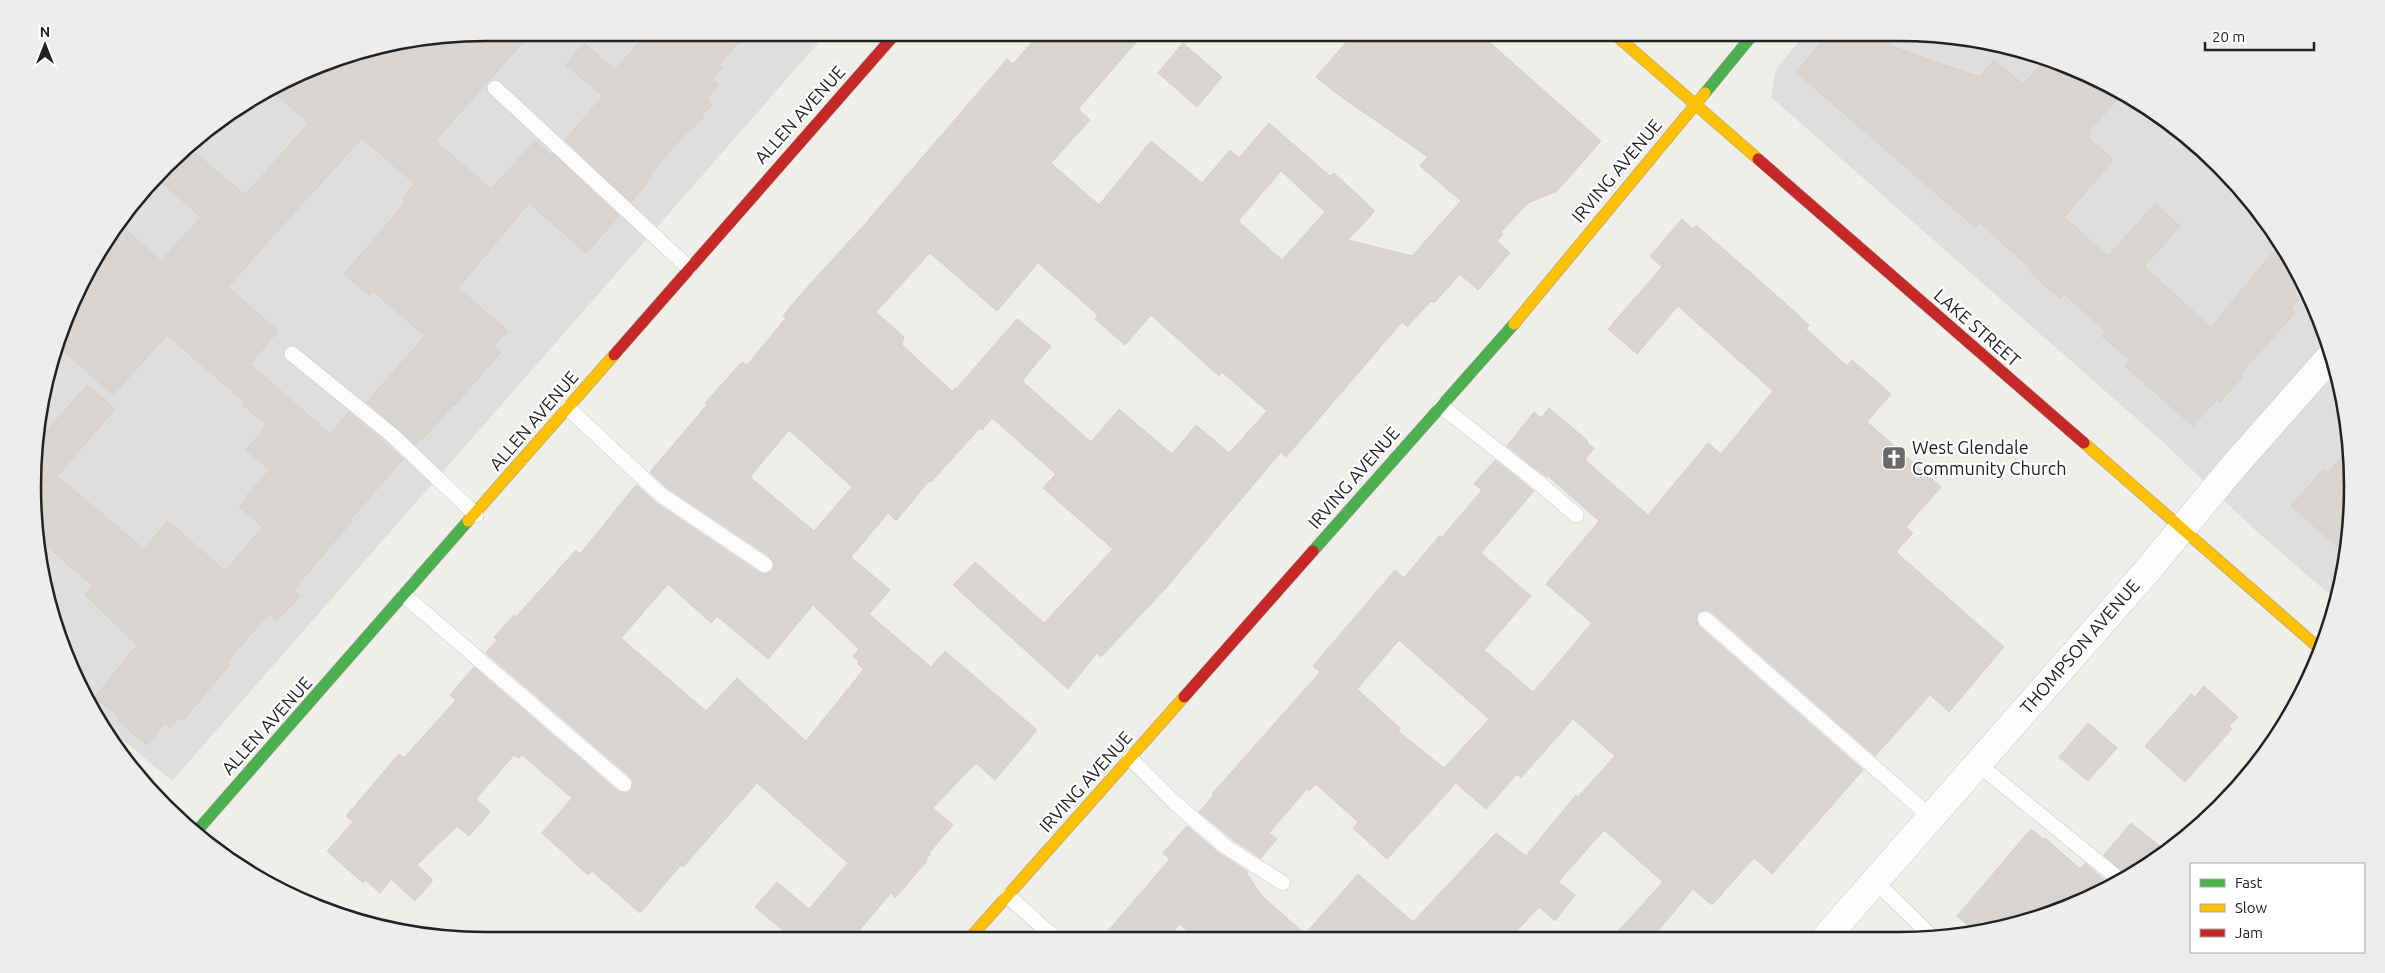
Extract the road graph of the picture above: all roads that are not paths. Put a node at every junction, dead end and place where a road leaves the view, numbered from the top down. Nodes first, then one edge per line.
1 (890, 41) edge
2 (1622, 41) edge
3 (1747, 41) edge
4 (495, 88) dead end
5 (1694, 105) junction
6 (689, 268) junction
7 (292, 354) dead end
8 (2326, 362) edge
9 (1441, 406) junction
10 (568, 408) junction
11 (476, 515) junction
12 (1576, 515) dead end
13 (2182, 529) junction
14 (765, 566) dead end
15 (405, 596) junction
16 (1705, 619) dead end
17 (2315, 644) edge
18 (1130, 758) junction
19 (1978, 764) junction
20 (624, 784) dead end
21 (1931, 817) junction
22 (197, 824) edge
23 (2115, 875) edge
24 (1875, 881) junction
25 (1283, 883) dead end
26 (1008, 896) junction
27 (1926, 931) edge
28 (975, 932) edge
29 (1048, 932) edge
30 (1830, 932) edge

1 - 6 street, ALLEN AVENUE
2 - 5 street, LAKE STREET
3 - 5 street, IRVING AVENUE
4 - 6 lane
5 - 9 street, IRVING AVENUE
5 - 13 street, LAKE STREET
6 - 10 street, ALLEN AVENUE
7 - 11 lane
8 - 13 street, THOMPSON AVENUE
9 - 12 lane
9 - 18 street, IRVING AVENUE
10 - 11 street, ALLEN AVENUE
10 - 14 lane
11 - 15 street, ALLEN AVENUE
13 - 17 street, LAKE STREET
13 - 19 street, THOMPSON AVENUE
15 - 20 lane
15 - 22 street, ALLEN AVENUE
16 - 21 lane
18 - 25 lane
18 - 26 street, IRVING AVENUE
19 - 21 street, THOMPSON AVENUE
19 - 23 lane
21 - 24 street, THOMPSON AVENUE
24 - 27 lane
24 - 30 street, THOMPSON AVENUE
26 - 28 street, IRVING AVENUE
26 - 29 lane

